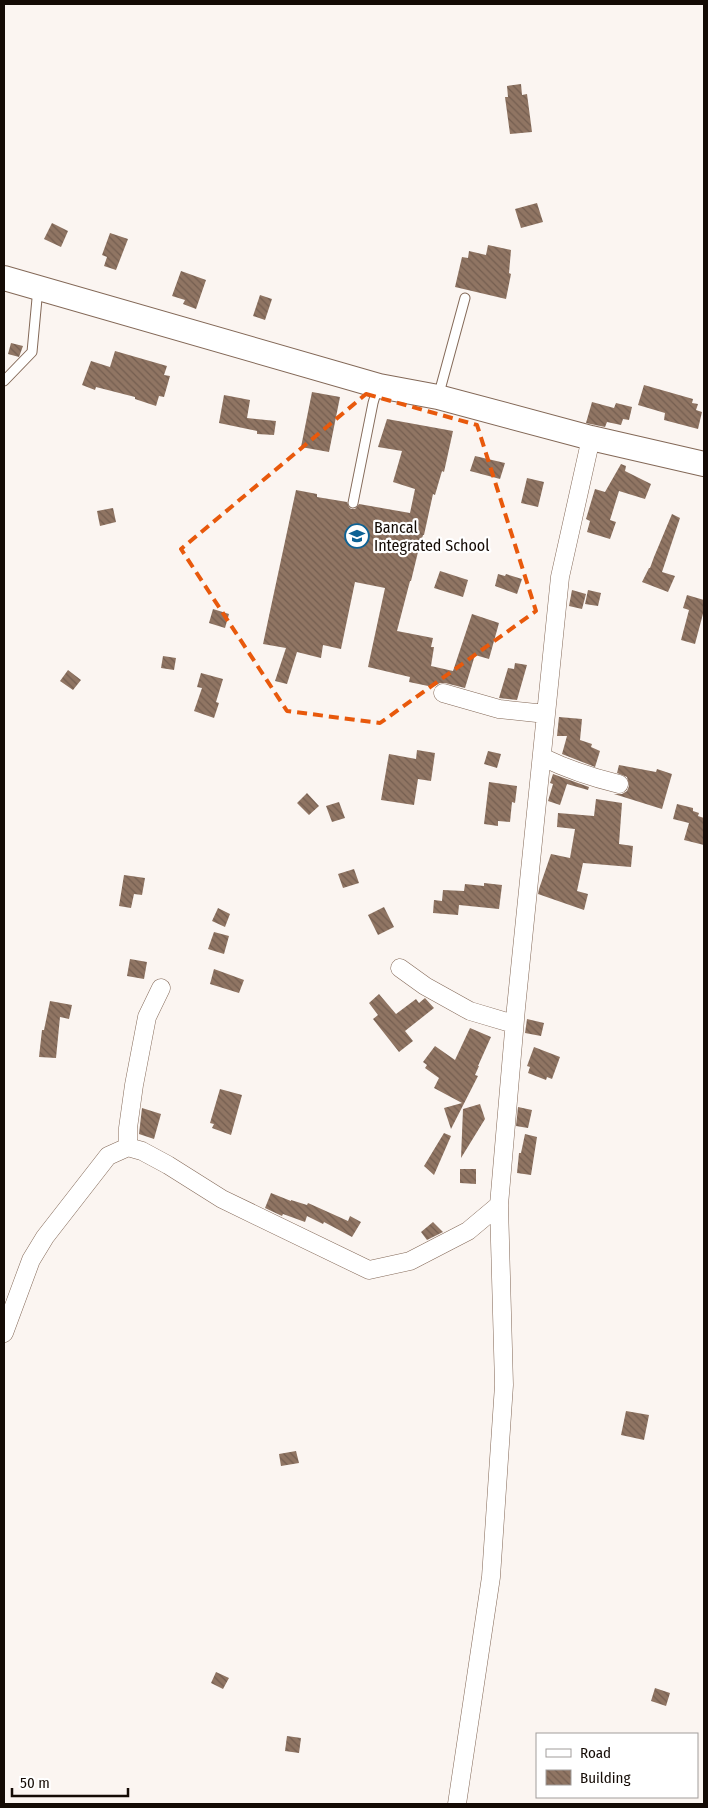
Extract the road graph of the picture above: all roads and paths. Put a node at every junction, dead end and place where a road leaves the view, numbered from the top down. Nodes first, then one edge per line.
1 (4, 278) edge
2 (38, 288) junction
3 (465, 298) dead end
4 (4, 381) edge
5 (378, 386) junction
6 (438, 397) junction
7 (590, 438) junction
8 (704, 464) edge
9 (352, 503) dead end
10 (443, 693) dead end
11 (546, 714) junction
12 (542, 757) junction
13 (619, 784) dead end
14 (400, 968) dead end
15 (161, 988) dead end
16 (514, 1024) junction
17 (128, 1147) junction
18 (499, 1204) junction
19 (4, 1333) edge
20 (457, 1804) edge

1 - 2 main road
2 - 4 lane
2 - 5 main road
3 - 6 lane
5 - 6 main road
5 - 9 lane
6 - 7 main road
7 - 8 main road
7 - 11 street
10 - 11 street
11 - 12 street
12 - 13 street
12 - 16 street
14 - 16 street
15 - 17 street
16 - 18 street
17 - 18 street
17 - 19 street
18 - 20 street

